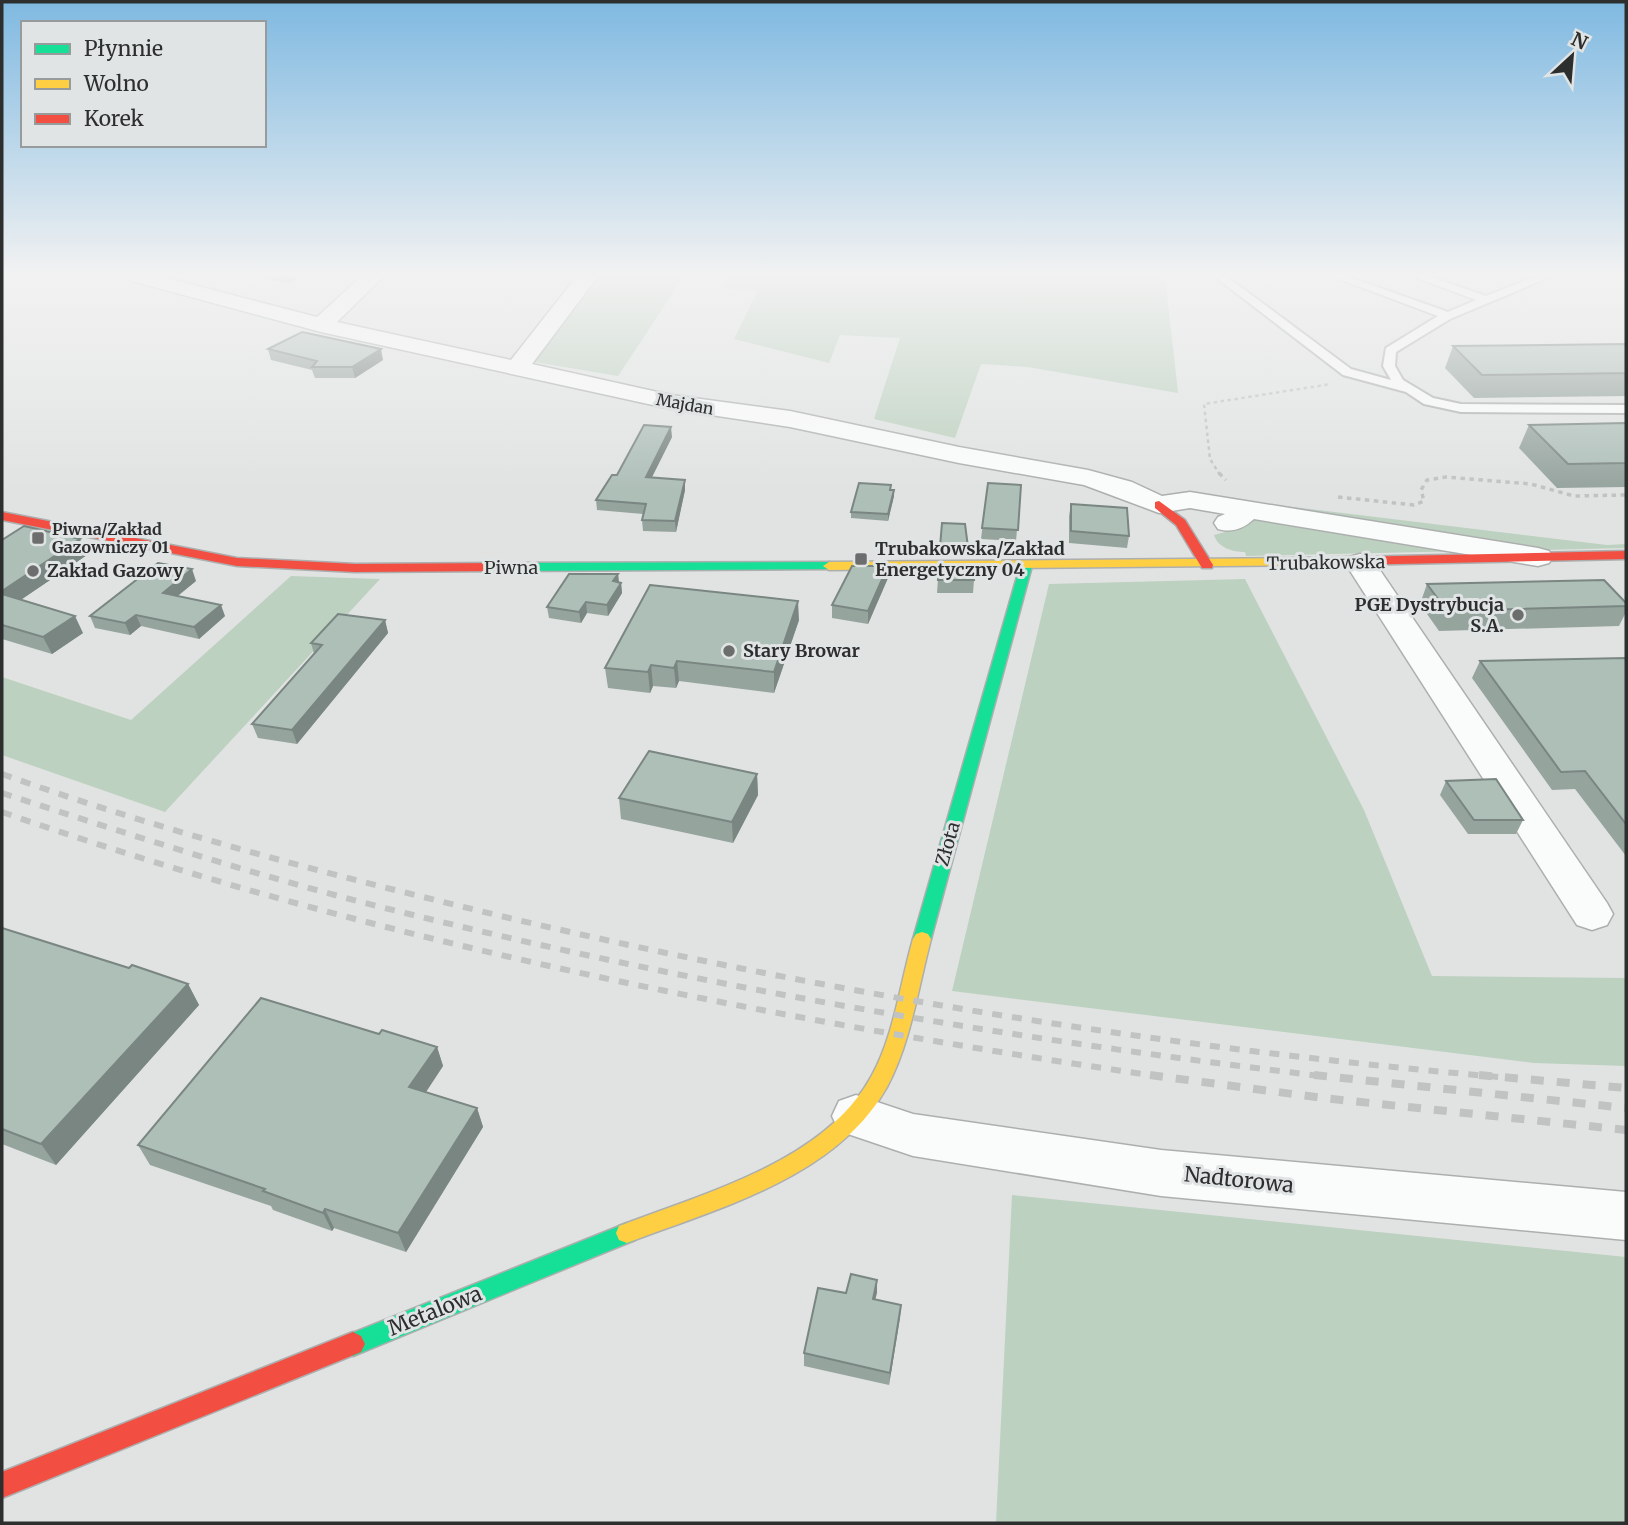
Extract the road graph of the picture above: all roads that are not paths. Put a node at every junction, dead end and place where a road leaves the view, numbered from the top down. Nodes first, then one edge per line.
1 (422, 347) edge
2 (533, 347) edge
3 (1314, 347) edge
4 (1395, 347) edge
5 (517, 368) junction
6 (1410, 390) junction
7 (1626, 409) edge
8 (1159, 505) junction
9 (1247, 509) junction
10 (2, 516) edge
11 (1183, 527) junction
12 (1626, 555) edge
13 (1543, 557) junction
14 (1360, 563) junction
15 (1207, 565) junction
16 (1026, 566) junction
17 (1592, 914) dead end
18 (856, 1116) junction
19 (1626, 1216) edge
20 (2, 1485) edge

1 - 5 street, Majdan
2 - 5 street
3 - 6 lane
4 - 6 lane
5 - 8 street, Majdan
6 - 7 lane
8 - 9 street
8 - 11 street, Majdan
9 - 11 street
9 - 13 street
10 - 16 street, Piwna
11 - 15 street, Majdan
12 - 13 street, Trubakowska
13 - 14 street, Trubakowska
14 - 15 street, Trubakowska
14 - 17 street
15 - 16 street, Trubakowska
16 - 18 street, Złota
18 - 19 street, Nadtorowa
18 - 20 street, Metalowa

